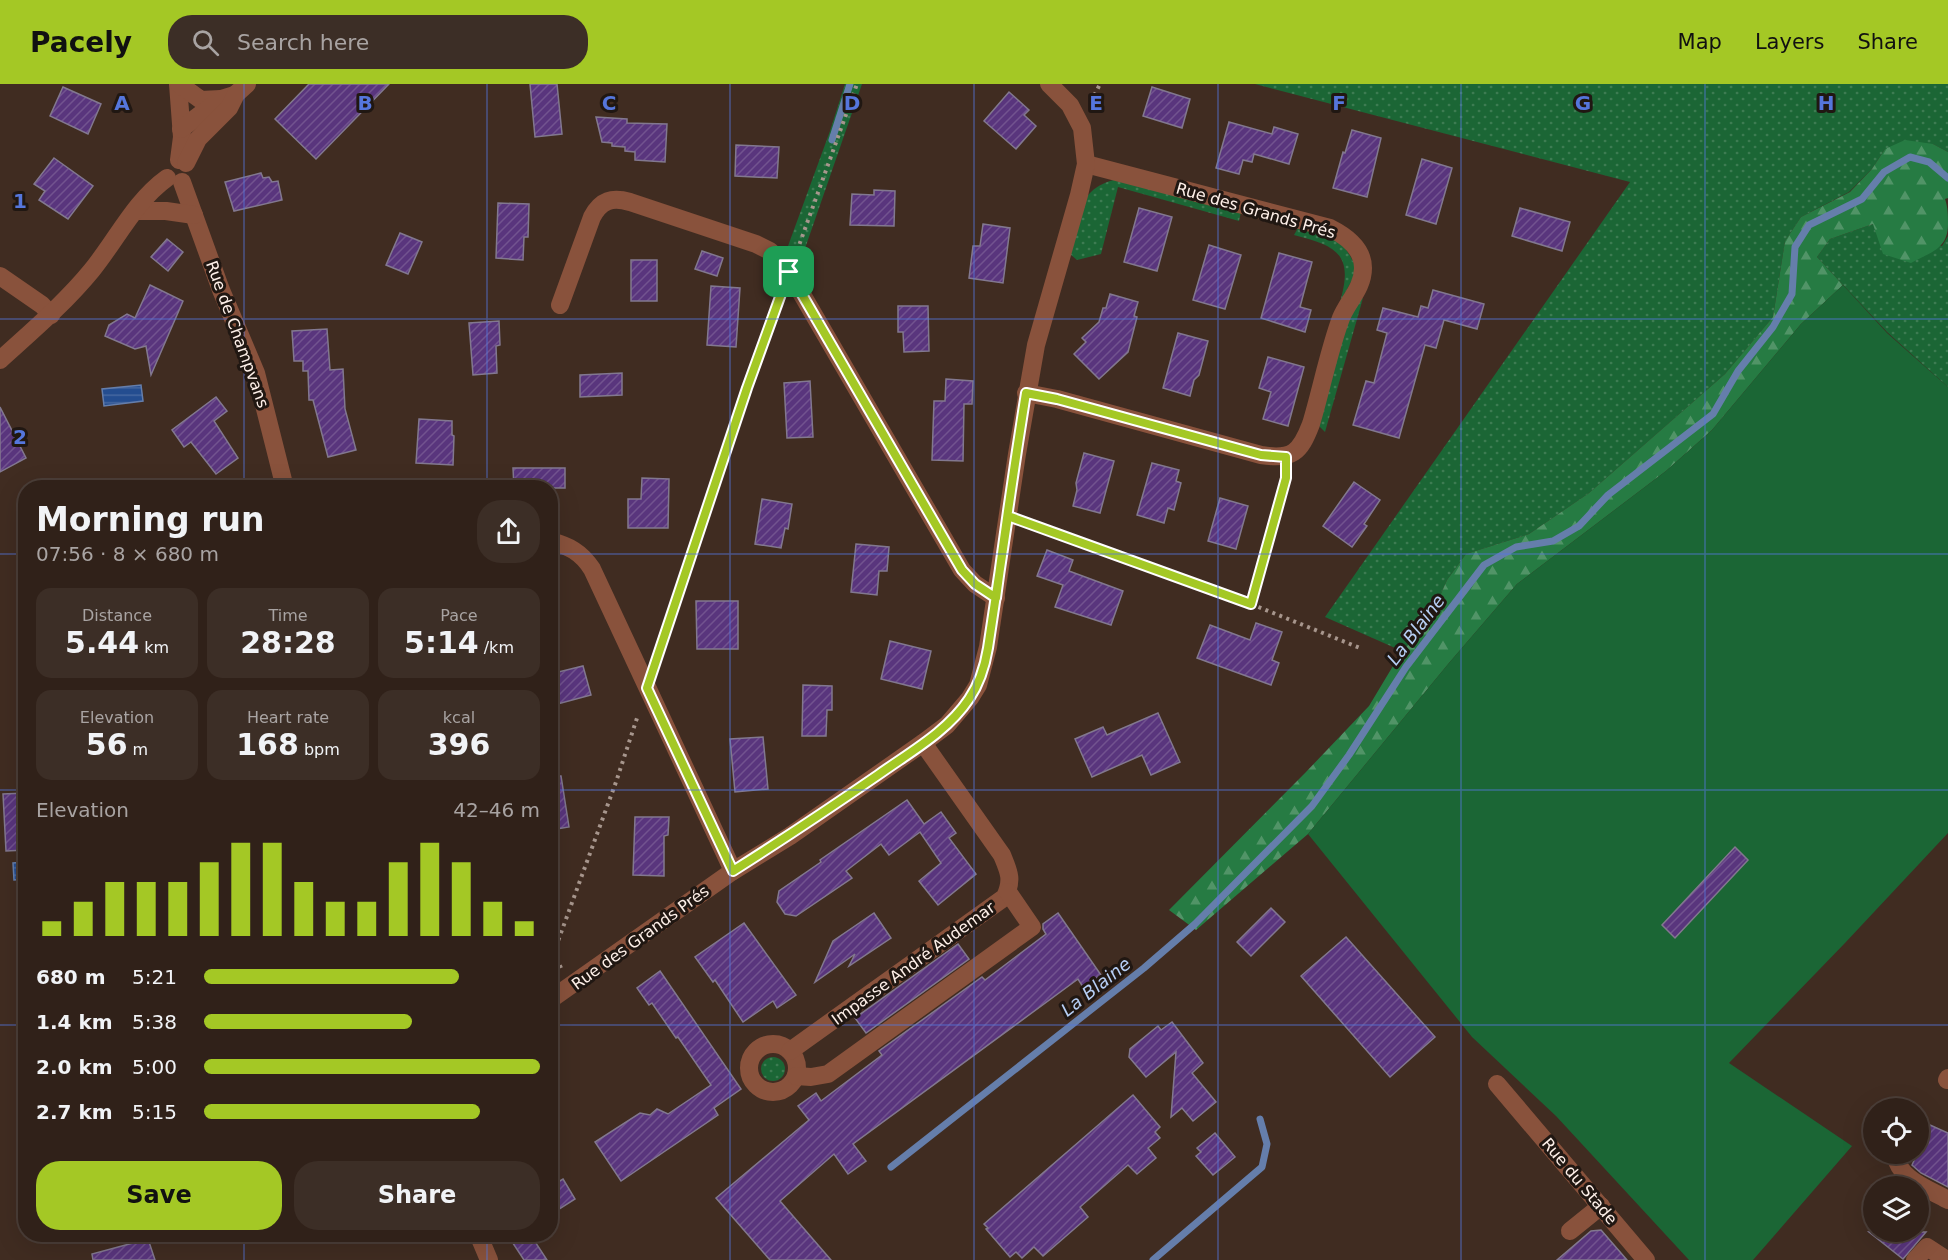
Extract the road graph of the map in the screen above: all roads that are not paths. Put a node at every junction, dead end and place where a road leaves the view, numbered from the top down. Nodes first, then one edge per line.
1 (178, 84) edge
2 (1049, 84) edge
3 (235, 92) edge
4 (181, 129) junction
5 (183, 162) junction
6 (1086, 164) junction
7 (174, 180) junction
8 (135, 211) junction
9 (194, 215) junction
10 (0, 276) edge
11 (561, 305) dead end
12 (51, 315) junction
13 (0, 360) edge
14 (1026, 393) junction
15 (283, 480) edge
16 (558, 544) edge
17 (996, 598) junction
18 (923, 743) junction
19 (733, 871) junction
20 (1008, 892) junction
21 (558, 995) edge
22 (790, 1051) junction
23 (796, 1076) junction
24 (1497, 1084) dead end
25 (1898, 1164) edge
26 (1948, 1200) edge
27 (1601, 1206) junction
28 (1570, 1231) dead end
29 (481, 1242) edge
30 (489, 1260) edge
31 (1646, 1260) edge
32 (1915, 1260) edge
33 (1947, 1260) edge

1 - 3 street
1 - 4 street
2 - 6 street, Rue des Grands Prés
3 - 4 street
3 - 5 street
4 - 5 street
5 - 7 street
6 - 14 street, Rue des Grands Prés
6 - 14 street, Rue des Grands Prés
7 - 8 street
7 - 9 street, Rue de Champvans
8 - 9 street
8 - 12 street
9 - 15 street, Rue de Champvans
10 - 12 street
11 - 17 street
12 - 13 street
14 - 17 street, Rue des Grands Prés
16 - 19 street
17 - 18 street, Rue des Grands Prés
18 - 19 street, Rue des Grands Prés
18 - 20 street, Impasse André Audemar
19 - 21 street, Rue des Grands Prés
20 - 22 street, Impasse André Audemar
20 - 23 street
22 - 23 street
22 - 23 street
24 - 27 street, Rue du Stade
25 - 26 street
27 - 28 street
27 - 31 street, Rue du Stade
29 - 30 street
32 - 33 street

